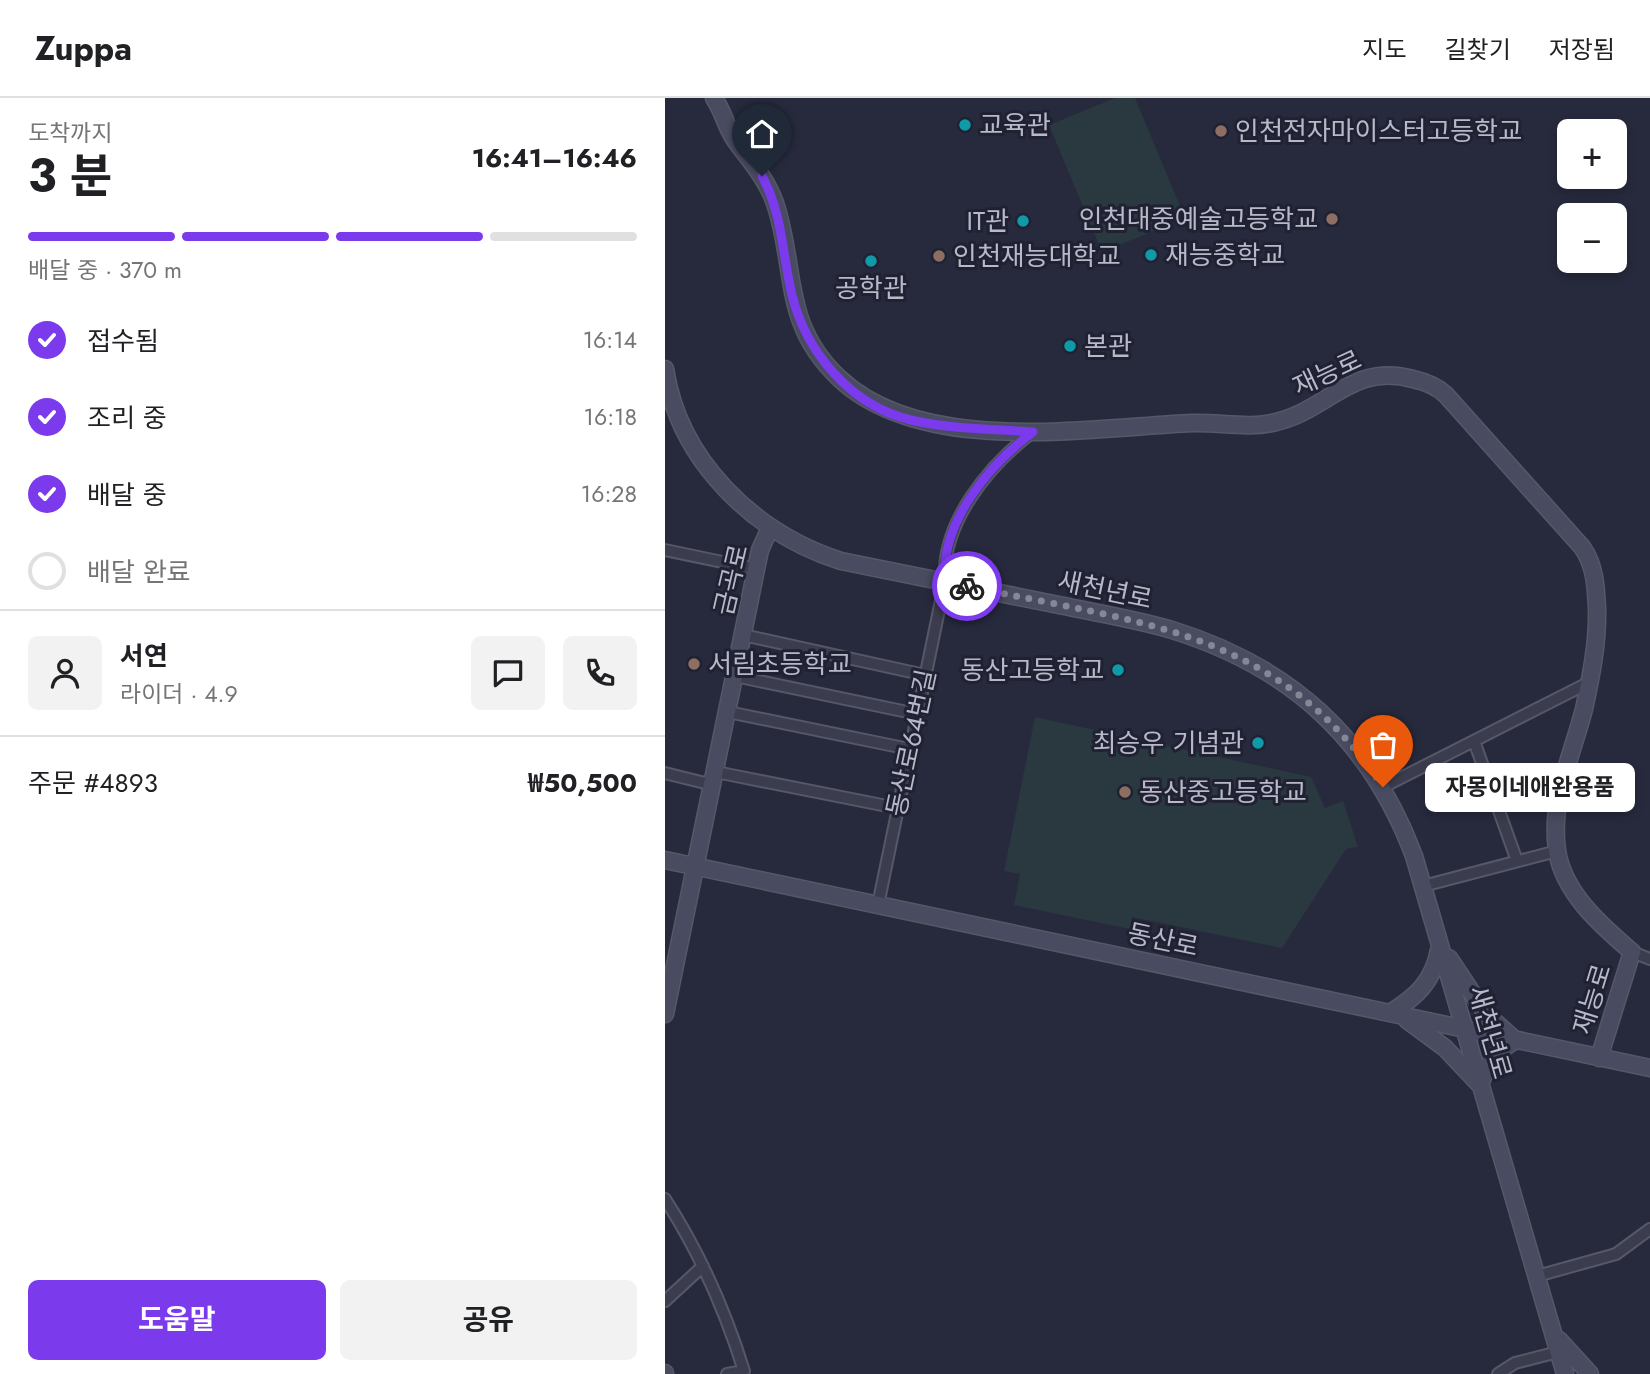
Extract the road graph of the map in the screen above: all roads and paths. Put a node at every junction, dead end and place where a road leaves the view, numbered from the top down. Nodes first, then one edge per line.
1 (714, 98) edge
2 (665, 370) edge
3 (1033, 432) junction
4 (770, 528) junction
5 (670, 551) edge
6 (757, 569) junction
7 (945, 581) junction
8 (743, 635) junction
9 (925, 675) junction
10 (735, 676) junction
11 (1588, 684) junction
12 (728, 712) junction
13 (917, 714) junction
14 (1474, 741) junction
15 (909, 749) junction
16 (665, 773) edge
17 (714, 778) junction
18 (1383, 787) junction
19 (897, 808) junction
20 (1557, 851) junction
21 (665, 860) edge
22 (1517, 861) junction
23 (697, 867) junction
24 (1423, 886) junction
25 (878, 905) junction
26 (1440, 944) junction
27 (1632, 952) junction
28 (1650, 959) edge
29 (669, 970) edge
30 (665, 1014) edge
31 (1395, 1014) junction
32 (1463, 1028) junction
33 (1516, 1040) junction
34 (1599, 1058) junction
35 (1650, 1068) edge
36 (1480, 1085) junction
37 (665, 1199) edge
38 (1650, 1229) edge
39 (703, 1266) junction
40 (1537, 1276) junction
41 (665, 1301) edge
42 (1554, 1334) junction
43 (1558, 1352) junction
44 (727, 1374) edge
45 (1498, 1374) edge
46 (1565, 1374) edge
47 (1590, 1374) edge

1 - 3 street, 재능로
2 - 4 street, 새천년로
3 - 7 street, 동산로64번길
3 - 11 street, 재능로
4 - 6 street, 금곡로
4 - 7 street, 새천년로
5 - 6 street
6 - 8 street, 금곡로
7 - 9 street, 동산로64번길
7 - 18 street, 새천년로
8 - 9 street
8 - 10 street, 금곡로
9 - 13 street, 동산로64번길
10 - 12 street, 금곡로
10 - 13 street
11 - 14 street
11 - 20 street, 재능로
12 - 15 street
12 - 17 street, 금곡로
13 - 15 street, 동산로64번길
14 - 18 street
14 - 22 street
15 - 19 street, 동산로64번길
16 - 17 street
17 - 19 street
17 - 23 street, 금곡로
18 - 24 street, 새천년로
19 - 25 street, 동산로64번길
20 - 22 street
20 - 27 street, 재능로
21 - 23 street, 동산로
22 - 24 street
23 - 25 street, 동산로
23 - 29 street, 금곡로
24 - 26 street, 새천년로
25 - 31 street, 동산로
26 - 31 street
26 - 32 street, 새천년로
26 - 33 street
27 - 28 street
27 - 34 street, 재능로
29 - 30 street, 금곡로
31 - 32 street, 동산로
31 - 36 street
32 - 33 street, 동산로
32 - 36 street, 새천년로
33 - 34 street, 동산로
33 - 36 street
34 - 35 street, 동산로
36 - 40 street, 새천년로
37 - 39 street
38 - 40 street
39 - 41 street
39 - 44 street
40 - 42 street, 새천년로
42 - 43 street, 새천년로
42 - 47 street
43 - 45 street
43 - 46 street, 새천년로

